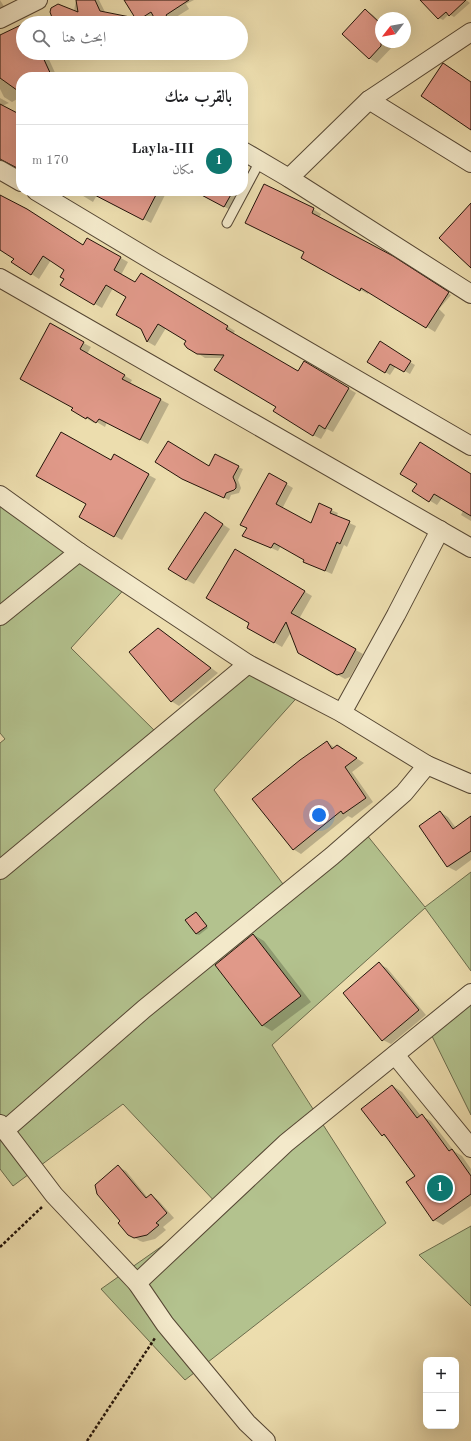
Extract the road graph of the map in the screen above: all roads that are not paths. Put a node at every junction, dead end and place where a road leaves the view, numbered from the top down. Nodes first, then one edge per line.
1 (38, 0) edge
2 (0, 19) edge
3 (471, 32) edge
4 (369, 100) junction
5 (248, 154) edge
6 (260, 161) junction
7 (471, 162) edge
8 (0, 170) edge
9 (289, 178) junction
10 (16, 179) edge
11 (248, 184) edge
12 (44, 196) edge
13 (241, 196) edge
14 (227, 223) dead end
15 (0, 278) edge
16 (471, 294) edge
17 (471, 446) edge
18 (0, 495) edge
19 (440, 530) junction
20 (471, 548) edge
21 (79, 552) junction
22 (0, 616) edge
23 (248, 664) junction
24 (342, 714) junction
25 (427, 765) junction
26 (471, 784) edge
27 (0, 870) edge
28 (471, 993) edge
29 (395, 1054) junction
30 (2, 1128) edge
31 (471, 1148) edge
32 (137, 1283) junction
33 (266, 1441) edge

1 - 2 street
3 - 4 street
4 - 7 street
4 - 9 street
5 - 6 street
6 - 9 street
6 - 11 lane
8 - 10 street
9 - 16 street
12 - 17 street
13 - 14 lane
15 - 19 street
18 - 21 street
19 - 20 street
19 - 24 street
21 - 22 street
21 - 23 street
23 - 24 street
23 - 27 street
24 - 25 street
25 - 26 street
25 - 30 street
28 - 29 street
29 - 31 street
29 - 32 street
30 - 32 street
32 - 33 street

